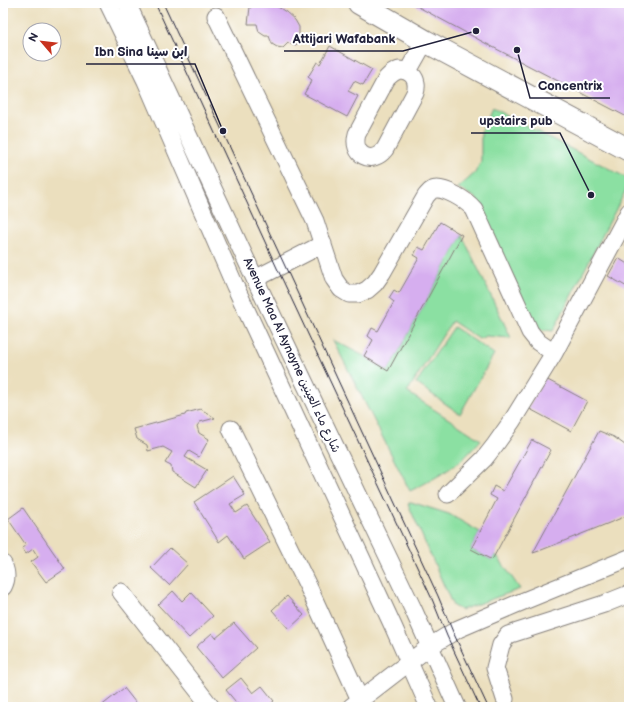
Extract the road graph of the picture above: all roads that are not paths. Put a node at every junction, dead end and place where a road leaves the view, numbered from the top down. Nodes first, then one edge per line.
1 (108, 3) edge
2 (127, 3) edge
3 (367, 5) edge
4 (216, 16) dead end
5 (425, 41) junction
6 (408, 71) junction
7 (629, 150) edge
8 (629, 212) edge
9 (323, 244) junction
10 (255, 279) junction
11 (554, 353) junction
12 (230, 429) dead end
13 (448, 494) dead end
14 (629, 558) edge
15 (3, 564) edge
16 (3, 587) edge
17 (121, 592) dead end
18 (629, 594) edge
19 (494, 613) junction
20 (508, 635) junction
21 (430, 646) junction
22 (409, 662) junction
23 (505, 699) dead end
24 (356, 704) edge
25 (211, 707) edge
26 (429, 707) edge
27 (457, 707) edge

1 - 22 street, Avenue Maa Al Aynayne شارع ماء العينين
2 - 10 street, Avenue Maa Al Aynayne شارع ماء العينين
3 - 5 main road
4 - 9 street
5 - 6 street
5 - 7 main road
6 - 6 street
8 - 11 street
9 - 10 street
9 - 11 street
10 - 21 street, Avenue Maa Al Aynayne شارع ماء العينين
11 - 13 street
12 - 24 street
14 - 19 street
15 - 16 street
17 - 25 street
18 - 20 street
19 - 20 street
19 - 21 street
20 - 23 street
21 - 22 street
21 - 27 street, Avenue Maa Al Aynayne شارع ماء العينين
22 - 24 street
22 - 26 street, Avenue Maa Al Aynayne شارع ماء العينين

